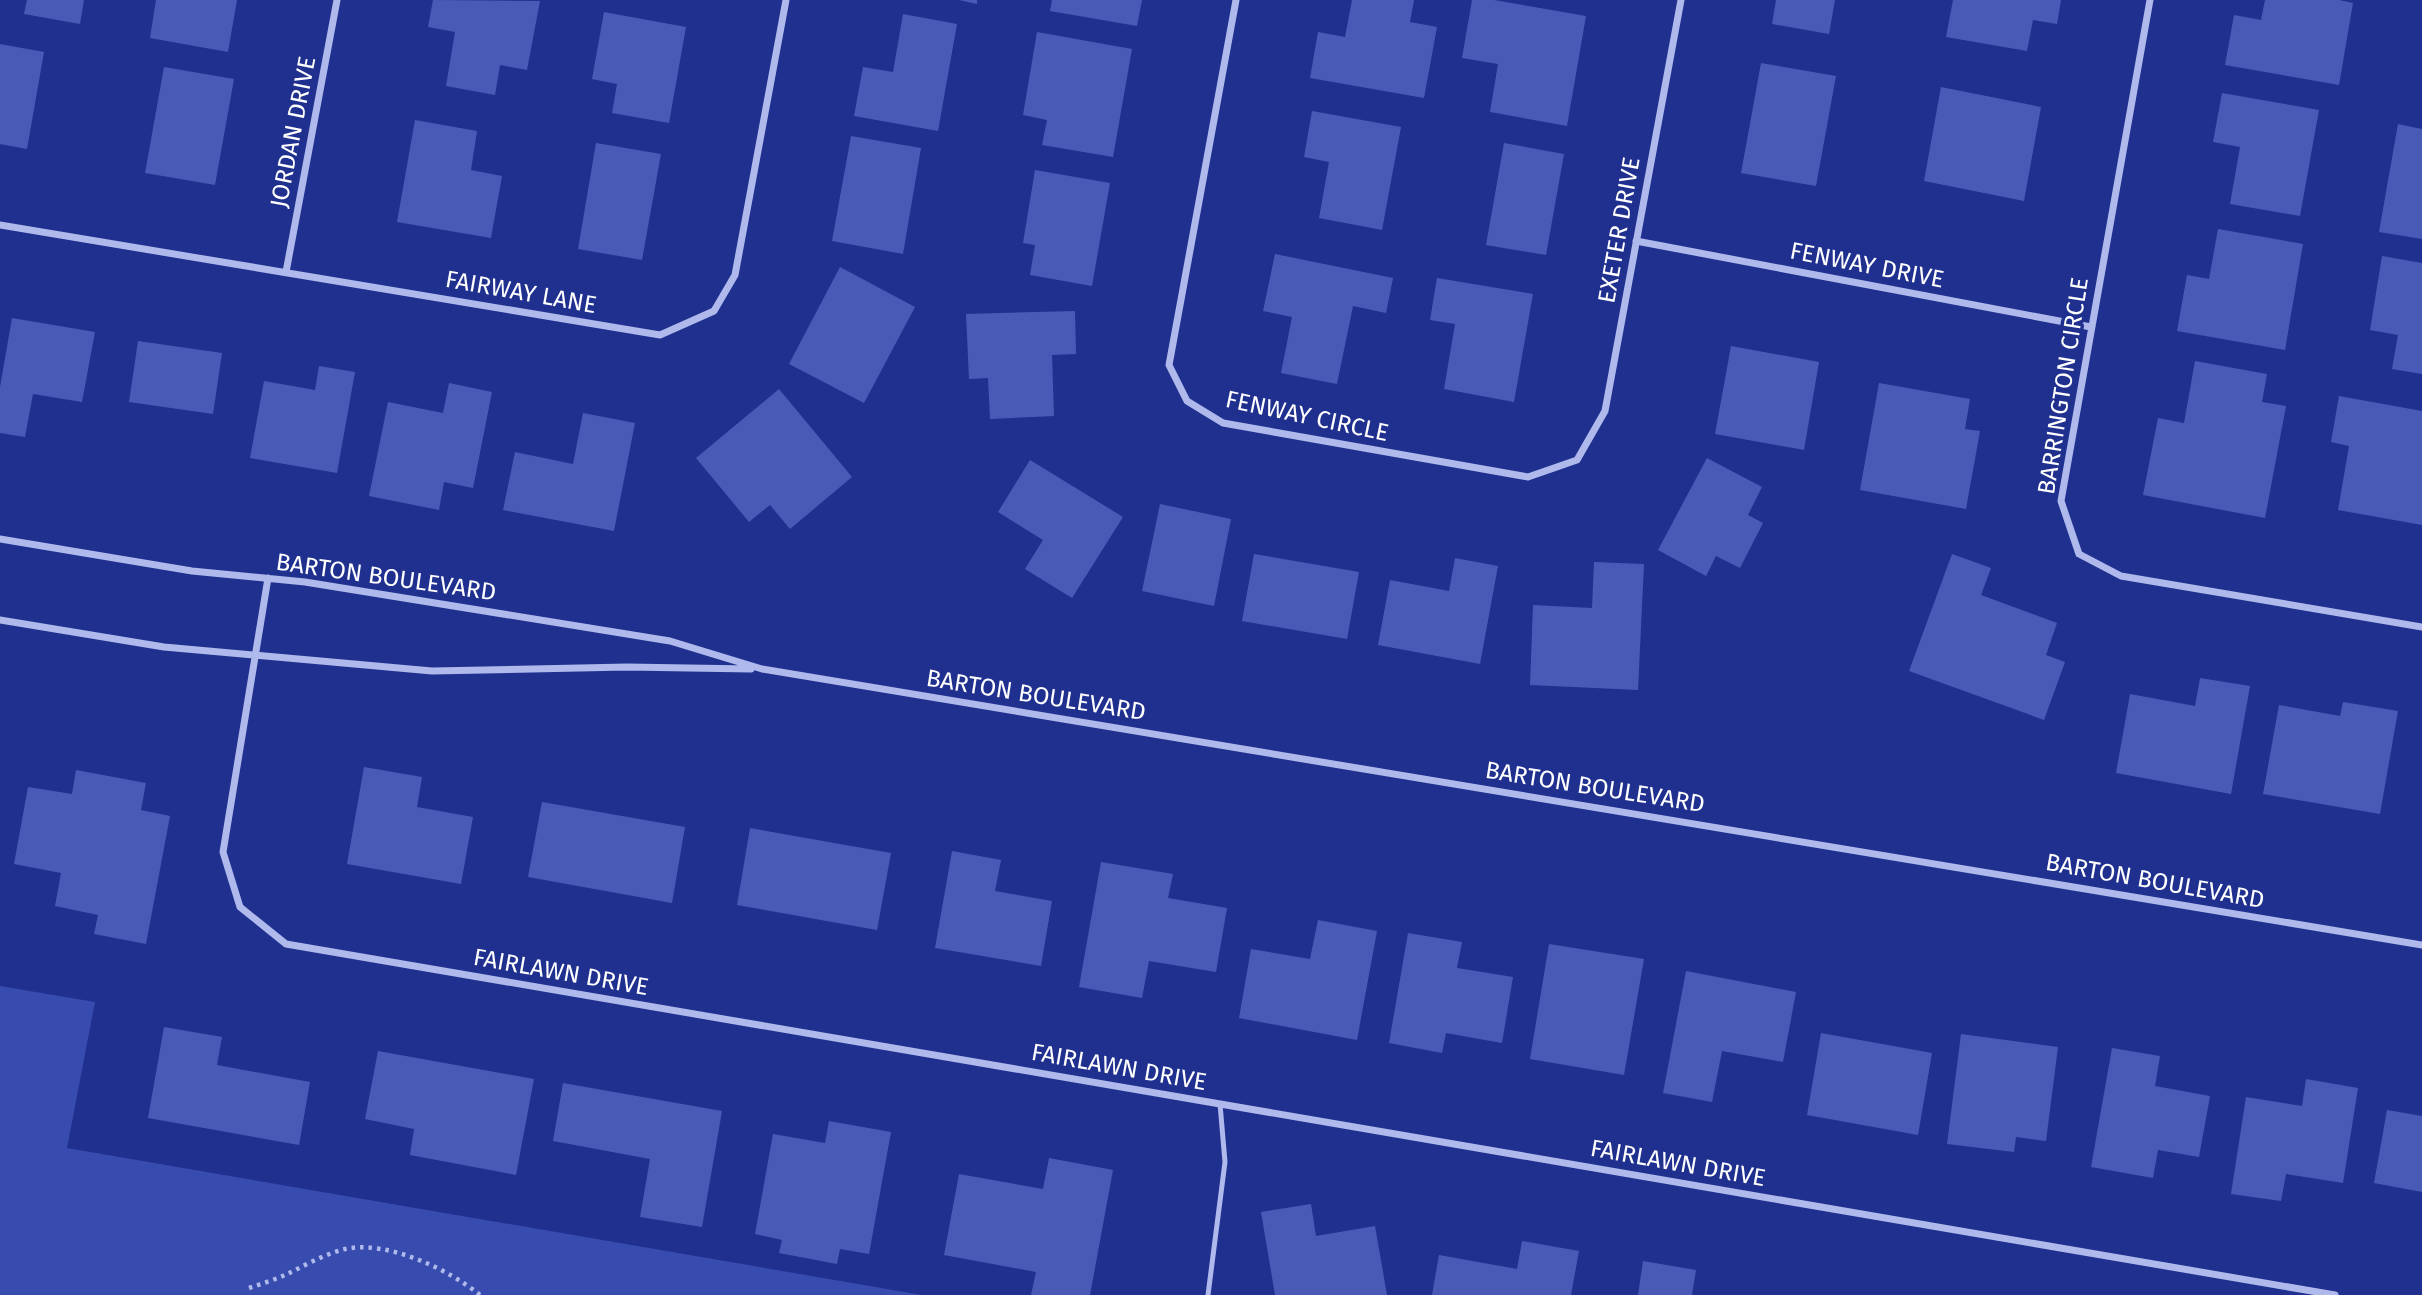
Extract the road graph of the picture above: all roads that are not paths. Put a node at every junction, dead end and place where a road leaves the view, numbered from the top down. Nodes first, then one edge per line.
1 (337, 0) edge
2 (786, 0) edge
3 (1236, 0) edge
4 (1681, 0) edge
5 (2150, 0) edge
6 (0, 225) edge
7 (1636, 241) junction
8 (286, 272) junction
9 (2091, 327) junction
10 (1577, 460) joint
11 (0, 539) edge
12 (268, 578) junction
13 (0, 620) edge
14 (2422, 627) edge
15 (256, 656) junction
16 (762, 669) junction
17 (2422, 945) edge
18 (1220, 1104) junction
19 (1209, 1295) edge
20 (2335, 1295) edge

1 - 8 street, JORDAN DRIVE
2 - 8 street, FAIRWAY LANE
3 - 10 street, FENWAY CIRCLE
4 - 7 street, EXETER DRIVE
5 - 9 street, BARRINGTON CIRCLE
6 - 8 street, FAIRWAY LANE
7 - 9 street, FENWAY DRIVE
7 - 10 street, EXETER DRIVE
9 - 14 street, BARRINGTON CIRCLE
11 - 12 street, BARTON BOULEVARD
12 - 15 street, FAIRLAWN DRIVE
12 - 16 street, BARTON BOULEVARD
13 - 15 street, BARTON BOULEVARD
15 - 16 street, BARTON BOULEVARD
15 - 18 street, FAIRLAWN DRIVE
16 - 17 street, BARTON BOULEVARD
18 - 19 lane
18 - 20 street, FAIRLAWN DRIVE

